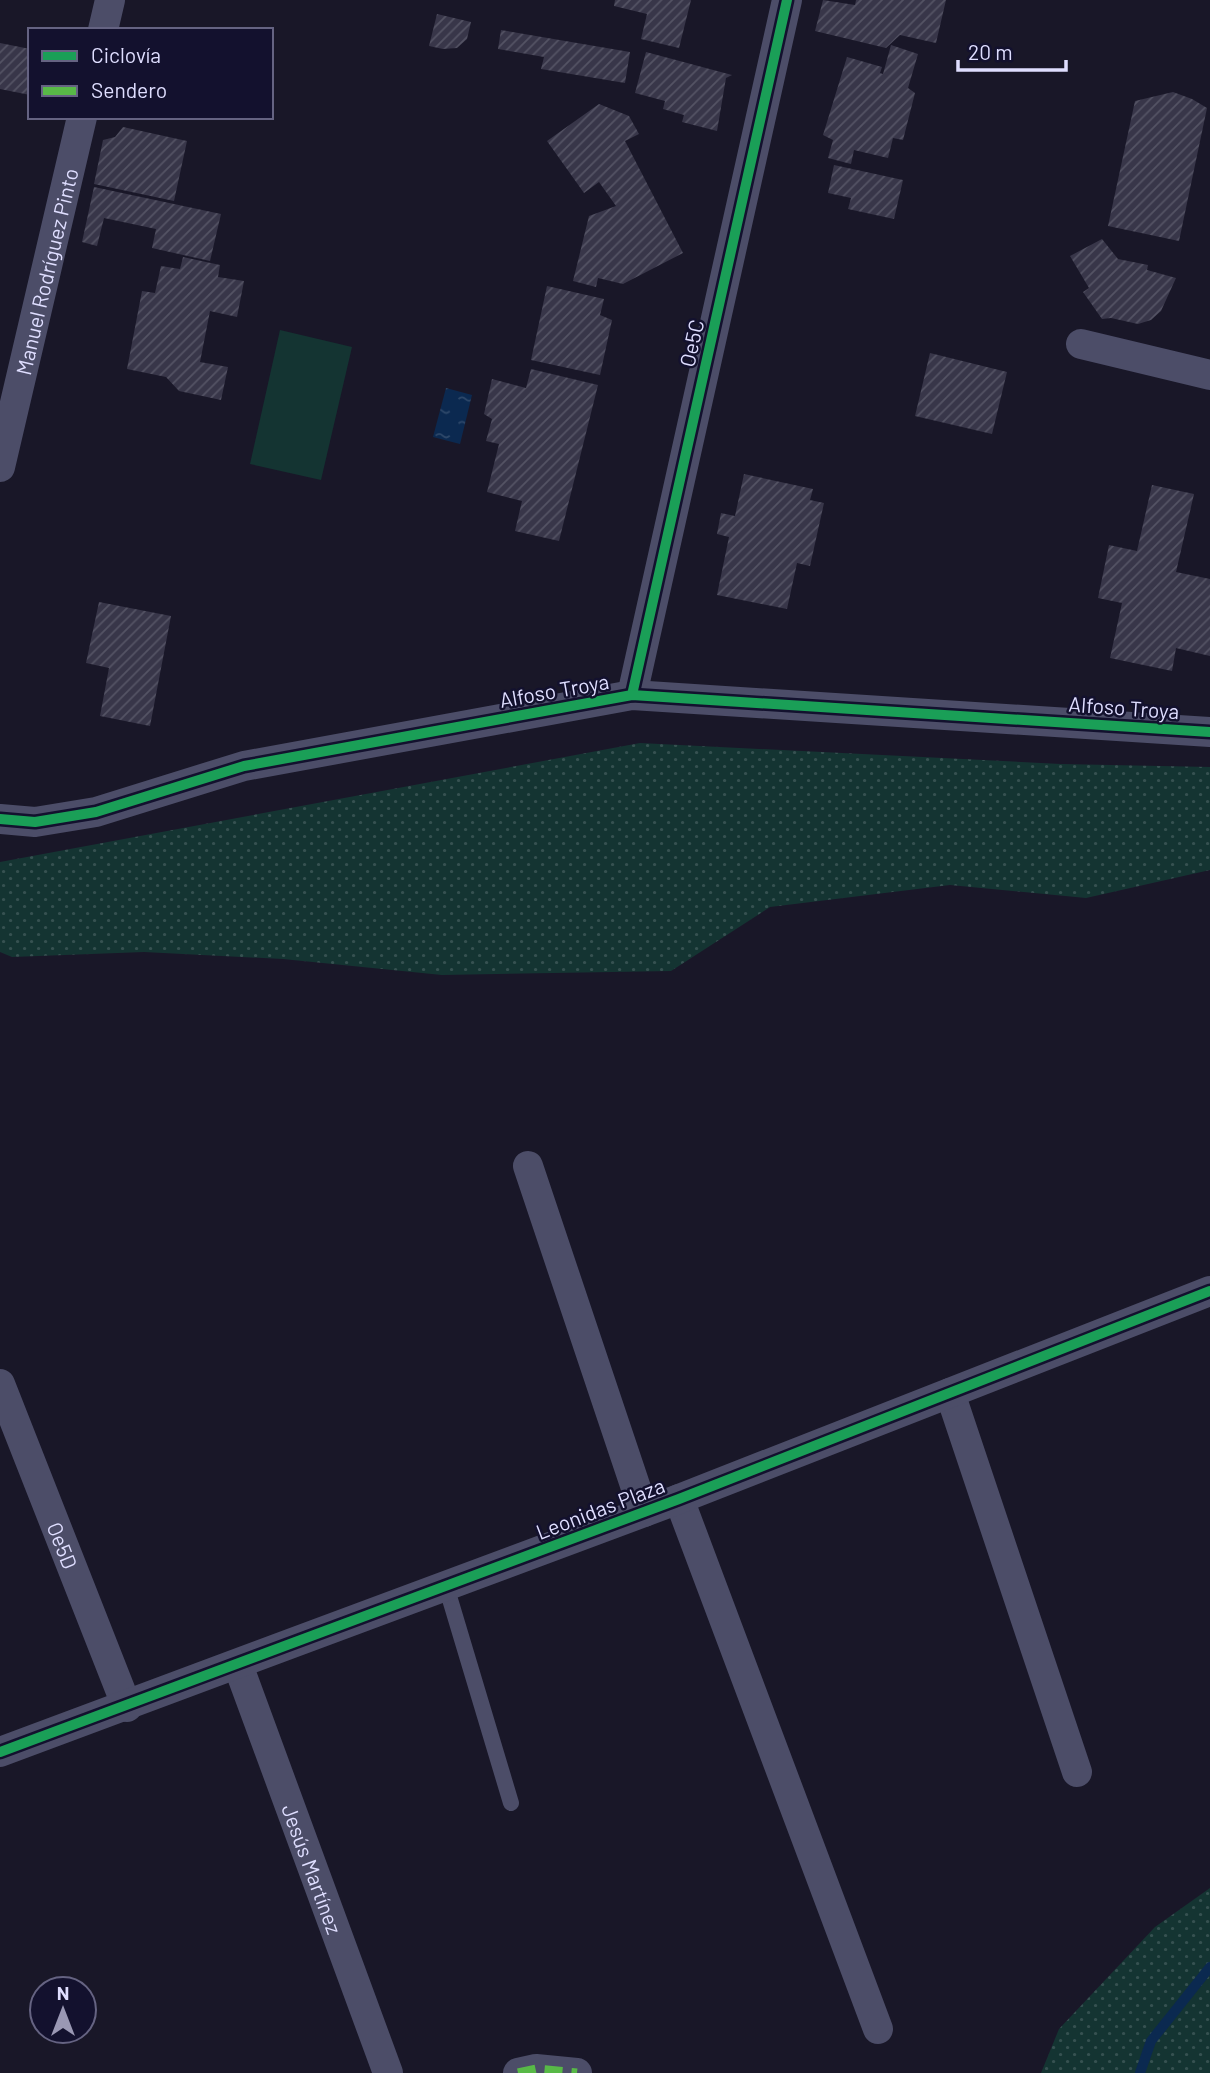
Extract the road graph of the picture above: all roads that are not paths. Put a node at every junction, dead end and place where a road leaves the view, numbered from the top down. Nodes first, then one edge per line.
1 (110, 0) edge
2 (787, 0) edge
3 (103, 28) edge
4 (82, 119) edge
5 (1081, 344) dead end
6 (1210, 375) edge
7 (0, 467) edge
8 (632, 695) junction
9 (1210, 732) edge
10 (0, 819) edge
11 (528, 1166) dead end
12 (1210, 1291) edge
13 (0, 1384) edge
14 (950, 1393) junction
15 (679, 1499) junction
16 (644, 1512) junction
17 (446, 1586) junction
18 (237, 1665) junction
19 (127, 1707) junction
20 (0, 1752) edge
21 (1077, 1772) dead end
22 (511, 1803) dead end
23 (878, 2029) dead end
24 (388, 2073) edge
25 (518, 2073) edge
26 (577, 2073) edge

1 - 3 street
2 - 8 street, Oe5C
4 - 7 street, Manuel Rodríguez Pinto
5 - 6 street
8 - 9 street, Alfoso Troya
8 - 10 street, Alfoso Troya
11 - 16 street
12 - 14 street, Leonidas Plaza
13 - 19 street, Oe5D
14 - 15 street, Leonidas Plaza
14 - 21 street
15 - 16 street, Leonidas Plaza
15 - 23 street
16 - 17 street, Leonidas Plaza
17 - 18 street, Leonidas Plaza
17 - 22 lane
18 - 19 street, Leonidas Plaza
18 - 24 street, Jesús Martínez
19 - 20 street, Leonidas Plaza
25 - 26 street

